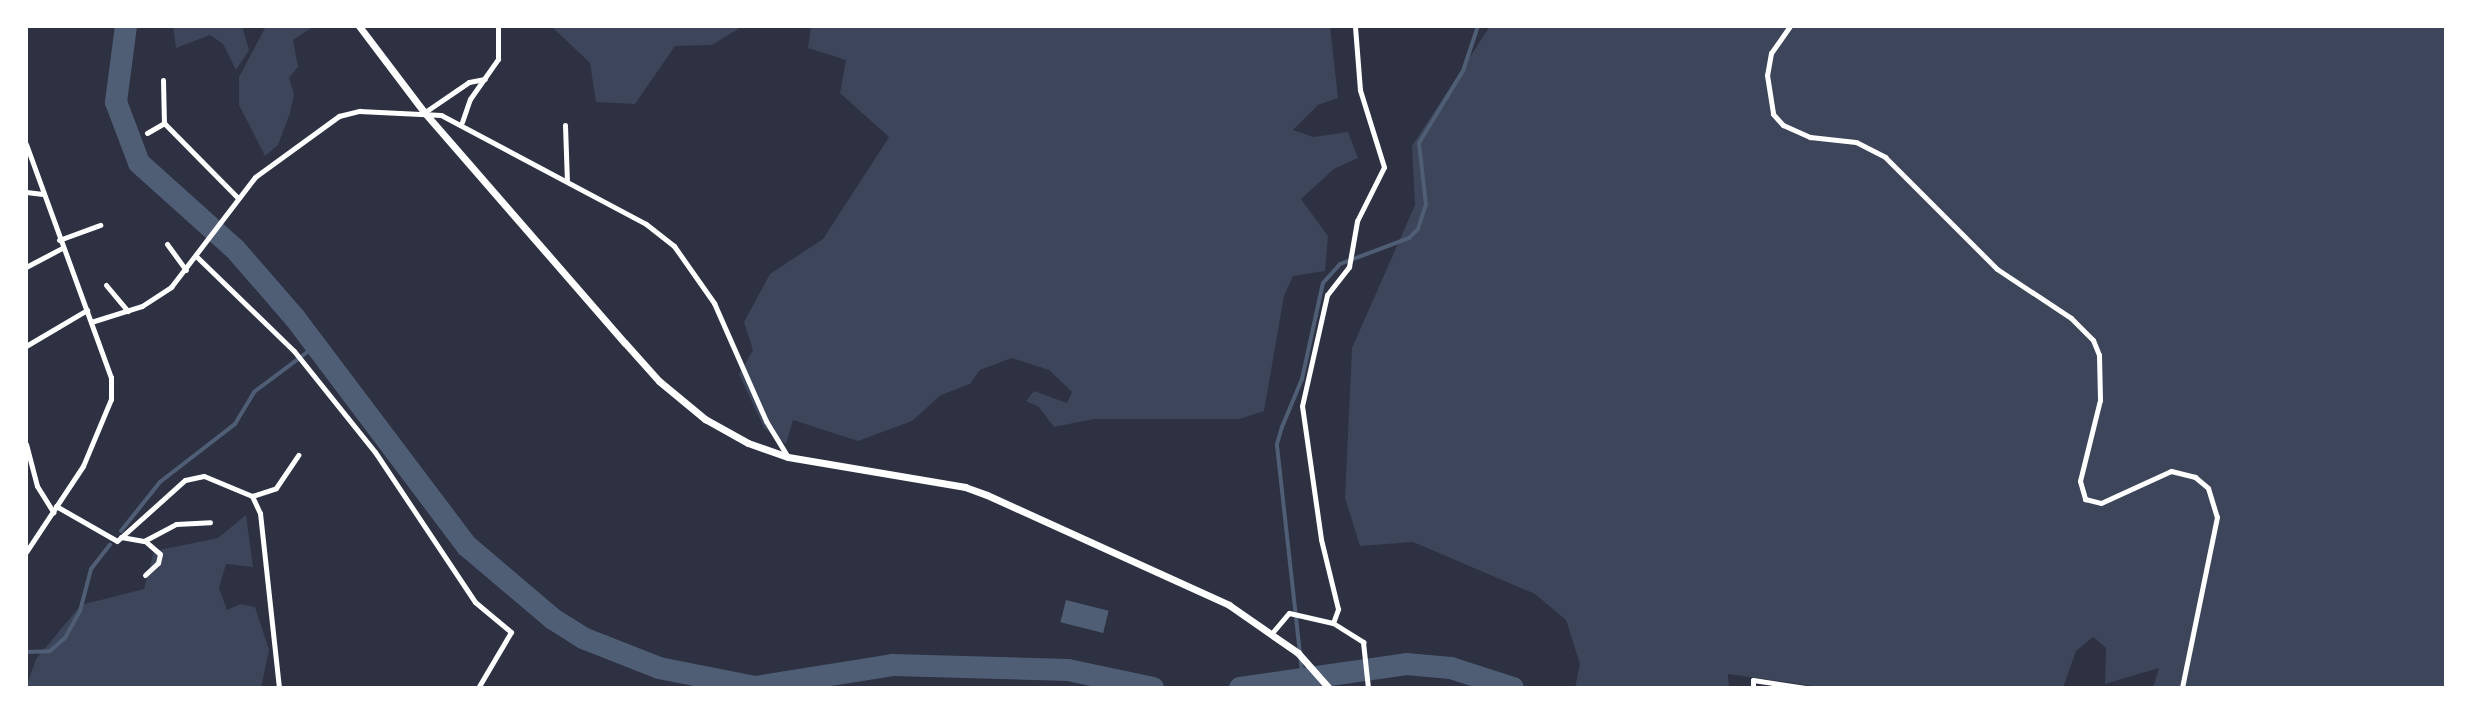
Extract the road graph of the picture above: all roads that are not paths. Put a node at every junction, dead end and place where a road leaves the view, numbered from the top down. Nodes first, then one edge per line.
1 (359, 26) edge
2 (498, 26) edge
3 (1355, 26) edge
4 (1790, 26) edge
5 (486, 79) junction
6 (163, 80) dead end
7 (424, 112) junction
8 (462, 122) junction
9 (164, 123) junction
10 (565, 125) dead end
11 (147, 133) dead end
12 (26, 144) edge
13 (568, 182) junction
14 (26, 192) edge
15 (43, 194) junction
16 (237, 197) junction
17 (100, 225) dead end
18 (59, 240) junction
19 (167, 244) dead end
20 (62, 248) junction
21 (199, 254) junction
22 (26, 267) edge
23 (186, 270) junction
24 (106, 285) dead end
25 (87, 310) junction
26 (128, 311) junction
27 (91, 322) junction
28 (26, 346) edge
29 (26, 444) edge
30 (298, 455) dead end
31 (788, 457) junction
32 (252, 496) junction
33 (55, 509) junction
34 (210, 522) dead end
35 (120, 537) junction
36 (144, 541) junction
37 (26, 552) edge
38 (145, 575) dead end
39 (1333, 623) junction
40 (1272, 633) junction
41 (279, 688) edge
42 (478, 688) edge
43 (1329, 688) edge
44 (1368, 688) edge
45 (1753, 688) edge
46 (1805, 688) edge
47 (2182, 688) edge

1 - 7 main road
2 - 5 street
3 - 39 street
4 - 47 street
5 - 7 street
5 - 8 street
6 - 9 street
7 - 8 street
7 - 16 street
7 - 31 main road
8 - 13 street
9 - 11 street
9 - 16 street
10 - 13 street
12 - 15 street
13 - 31 street
14 - 15 street
15 - 18 street
16 - 21 street
17 - 18 street
18 - 20 street
19 - 23 street
20 - 22 street
20 - 25 street
21 - 23 street
21 - 42 street
23 - 26 street
24 - 26 street
25 - 27 street
25 - 28 street
26 - 27 street
27 - 33 street
29 - 33 street
30 - 32 street
31 - 40 main road
32 - 35 street
32 - 41 street
33 - 35 street
33 - 37 street
34 - 36 street
35 - 36 street
36 - 38 street
39 - 40 street
39 - 44 street
40 - 43 main road
45 - 46 street

